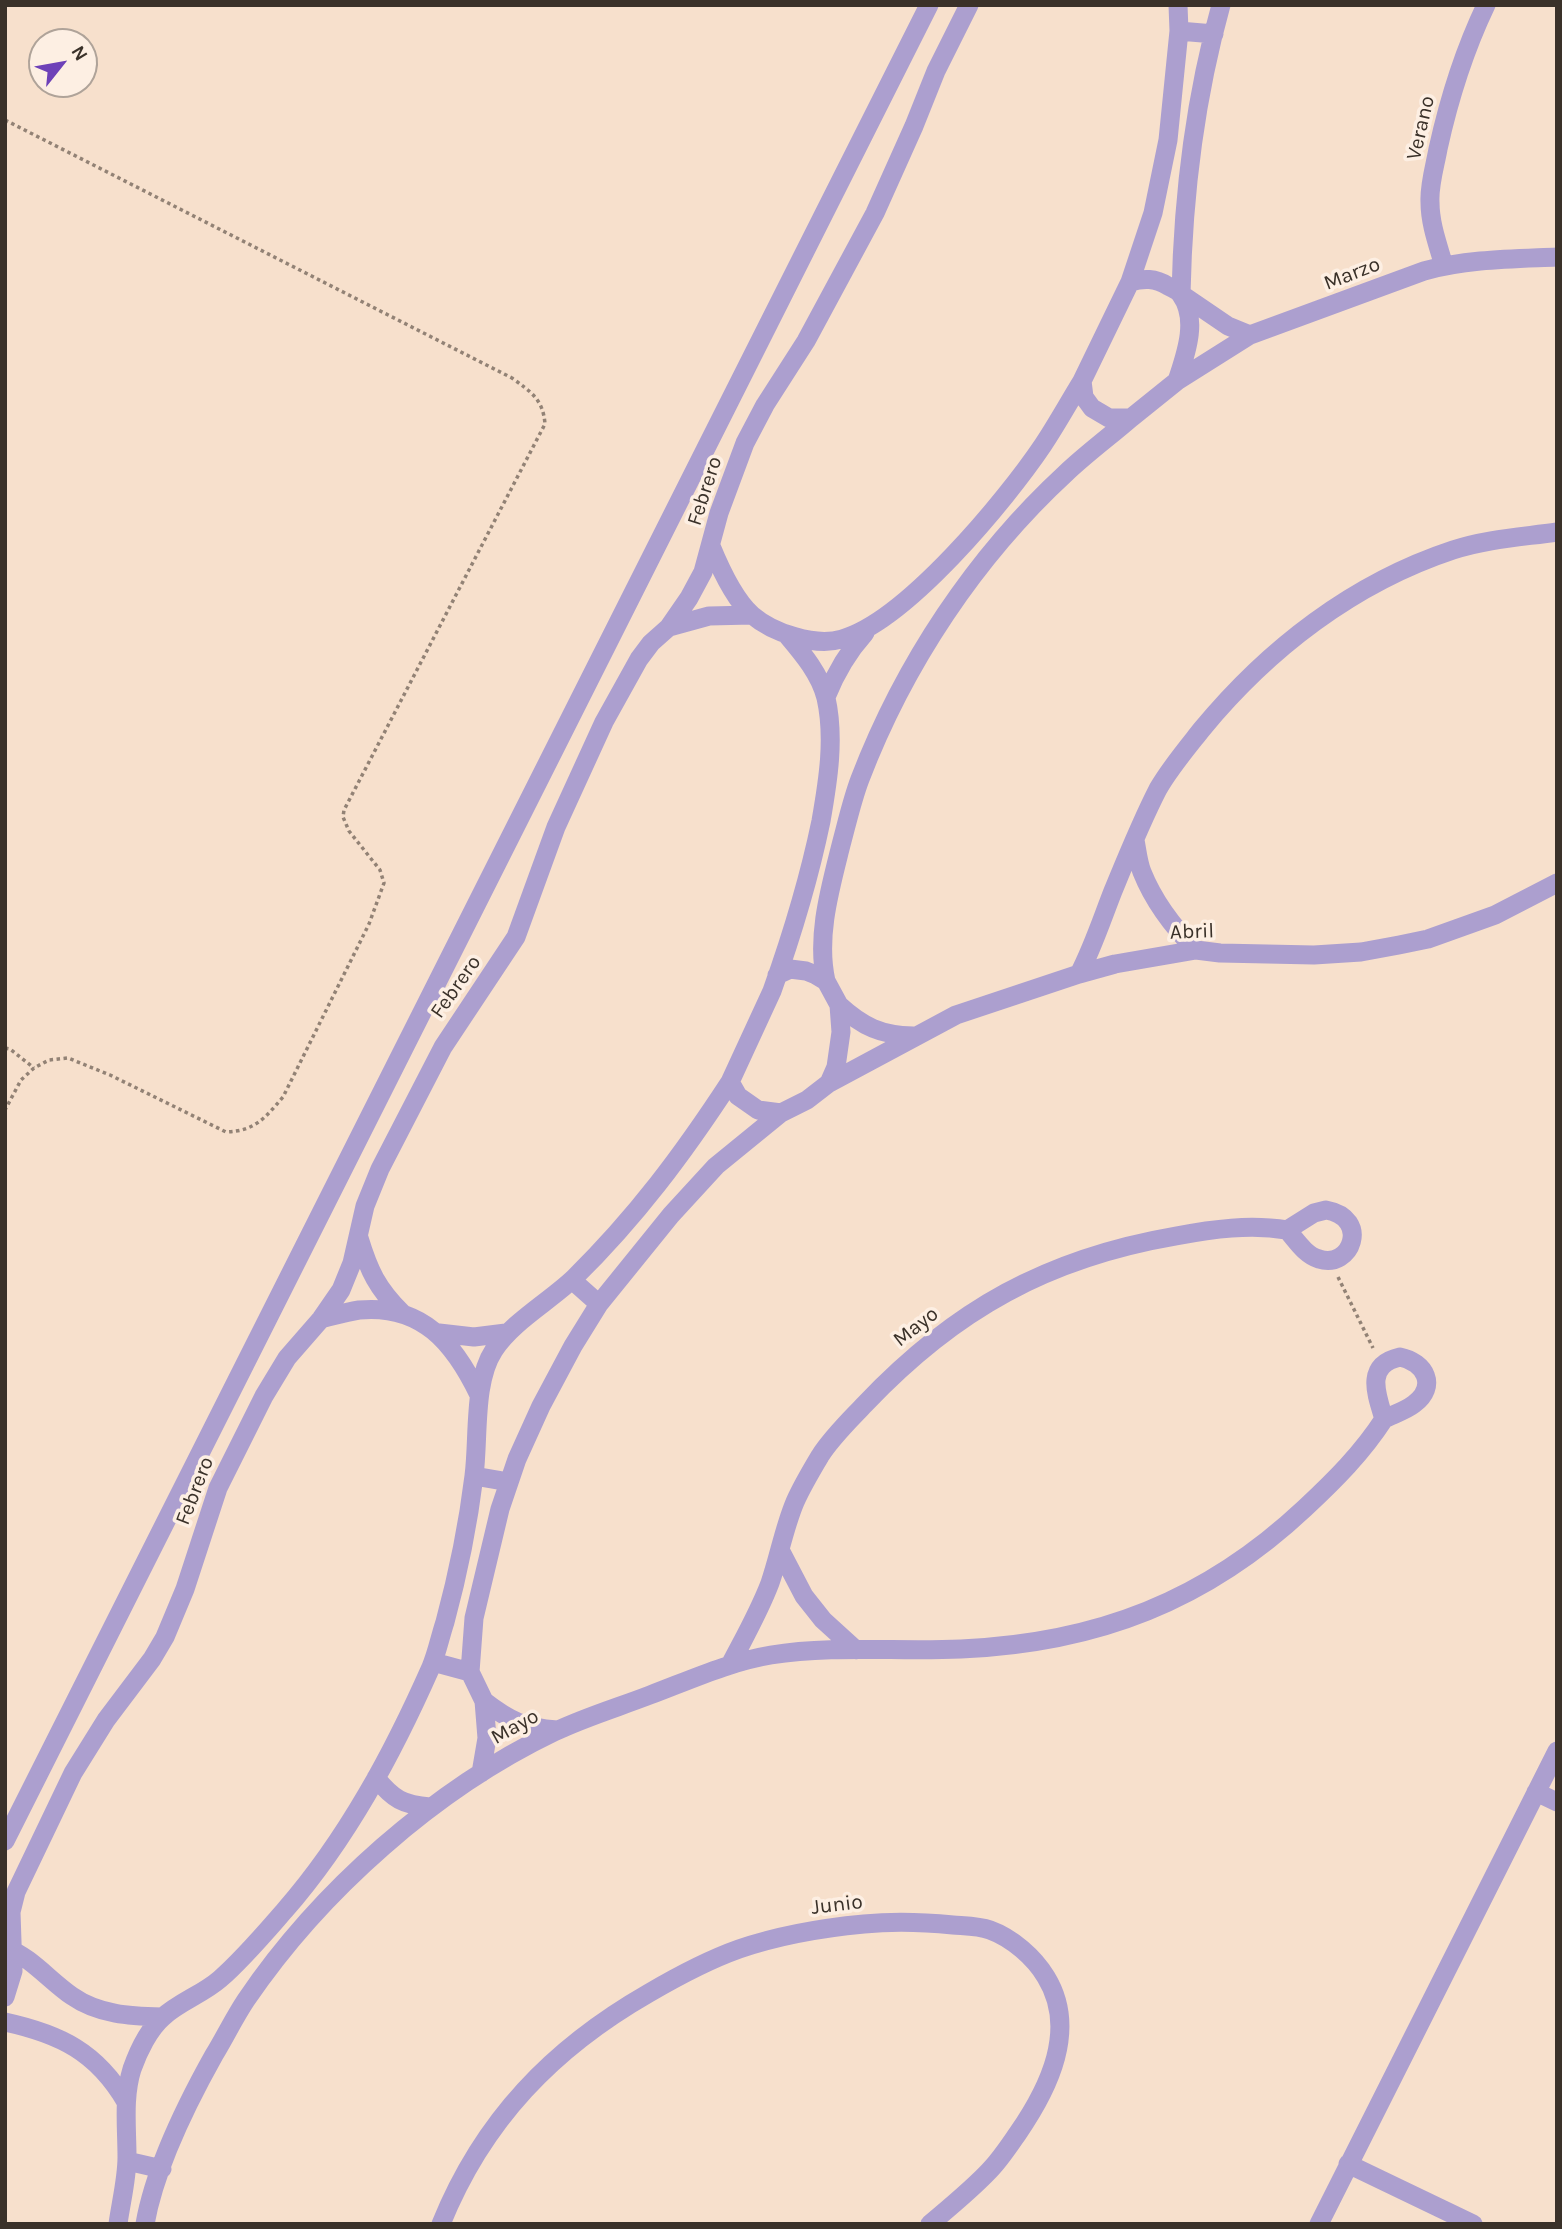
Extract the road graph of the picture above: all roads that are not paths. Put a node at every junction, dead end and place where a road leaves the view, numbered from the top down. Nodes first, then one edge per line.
1 (929, 5) edge
2 (969, 5) edge
3 (1178, 5) edge
4 (1221, 5) edge
5 (1486, 5) edge
6 (1179, 31) junction
7 (1214, 34) junction
8 (1557, 257) edge
9 (1444, 266) junction
10 (1130, 282) junction
11 (1181, 293) junction
12 (1250, 335) junction
13 (1082, 381) junction
14 (1177, 381) junction
15 (1131, 418) junction
16 (1557, 532) edge
17 (711, 546) junction
18 (924, 583) junction
19 (952, 604) junction
20 (752, 615) junction
21 (669, 627) junction
22 (870, 627) junction
23 (787, 635) junction
24 (826, 697) junction
25 (829, 778) junction
26 (859, 781) junction
27 (1135, 840) junction
28 (1557, 883) edge
29 (1196, 950) junction
30 (1079, 974) junction
31 (777, 975) junction
32 (825, 981) junction
33 (839, 1005) junction
34 (913, 1036) junction
35 (730, 1082) junction
36 (829, 1083) junction
37 (781, 1113) junction
38 (1287, 1230) junction
39 (358, 1237) junction
40 (572, 1279) junction
41 (599, 1304) junction
42 (402, 1313) junction
43 (321, 1319) junction
44 (439, 1333) junction
45 (506, 1333) junction
46 (479, 1395) junction
47 (1384, 1419) junction
48 (474, 1476) junction
49 (509, 1482) junction
50 (780, 1550) junction
51 (856, 1650) junction
52 (433, 1662) junction
53 (730, 1665) junction
54 (470, 1672) junction
55 (484, 1701) junction
56 (558, 1730) junction
57 (1557, 1751) edge
58 (481, 1773) junction
59 (376, 1778) junction
60 (1536, 1792) junction
61 (1557, 1802) edge
62 (430, 1807) junction
63 (5, 1841) edge
64 (8, 1949) edge
65 (219, 1980) junction
66 (5, 1997) edge
67 (245, 2001) junction
68 (162, 2017) junction
69 (5, 2022) edge
70 (126, 2102) junction
71 (127, 2161) junction
72 (1348, 2164) junction
73 (162, 2169) junction
74 (118, 2224) edge
75 (145, 2224) edge
76 (441, 2224) edge
77 (930, 2224) edge
78 (1319, 2224) edge
79 (1474, 2224) edge

1 - 63 street
2 - 17 street, Febrero
3 - 6 street
4 - 7 street
5 - 9 street, Verano
6 - 7 street
6 - 10 street
7 - 11 street
8 - 9 street, Marzo
9 - 12 street, Marzo
10 - 11 street
10 - 13 street
11 - 12 street
11 - 14 street
12 - 14 street, Marzo
13 - 15 street
13 - 18 street
14 - 15 street, Marzo
15 - 19 street, Marzo
16 - 27 street
17 - 20 street
17 - 21 street, Febrero
18 - 19 street
18 - 22 street
19 - 26 street, Marzo
20 - 21 street
20 - 23 street
21 - 39 street, Febrero
22 - 23 street
22 - 24 street
23 - 24 street
24 - 25 street
25 - 26 street
25 - 31 street
26 - 32 street, Marzo
27 - 29 street
27 - 30 street
28 - 29 street, Abril
29 - 30 street, Abril
30 - 34 street, Abril
31 - 32 street
31 - 35 street
32 - 33 street
33 - 34 street
33 - 36 street
34 - 36 street, Abril
35 - 37 street
35 - 40 street
36 - 37 street
37 - 41 street
38 - 38 street
38 - 50 street, Mayo
39 - 42 street
39 - 43 street, Febrero
40 - 41 street
40 - 45 street
41 - 49 street
42 - 43 street
42 - 44 street
43 - 64 street, Febrero
44 - 45 street
44 - 46 street
45 - 46 street
46 - 48 street
47 - 47 street
47 - 51 street, Mayo
48 - 49 street
48 - 52 street
49 - 54 street
50 - 51 street
50 - 53 street, Mayo
51 - 53 street, Mayo
52 - 54 street
52 - 59 street
53 - 56 street, Mayo
54 - 55 street
55 - 56 street
55 - 58 street
56 - 58 street, Mayo
57 - 60 street
58 - 62 street, Mayo
59 - 62 street
59 - 65 street
60 - 61 street
60 - 72 street
62 - 67 street, Mayo
64 - 66 street, Febrero
64 - 68 street
65 - 67 street
65 - 68 street
67 - 73 street, Mayo
68 - 70 street
69 - 70 street
70 - 71 street
71 - 73 street
71 - 74 street
72 - 78 street
72 - 79 street
73 - 75 street, Mayo
76 - 77 street, Junio

